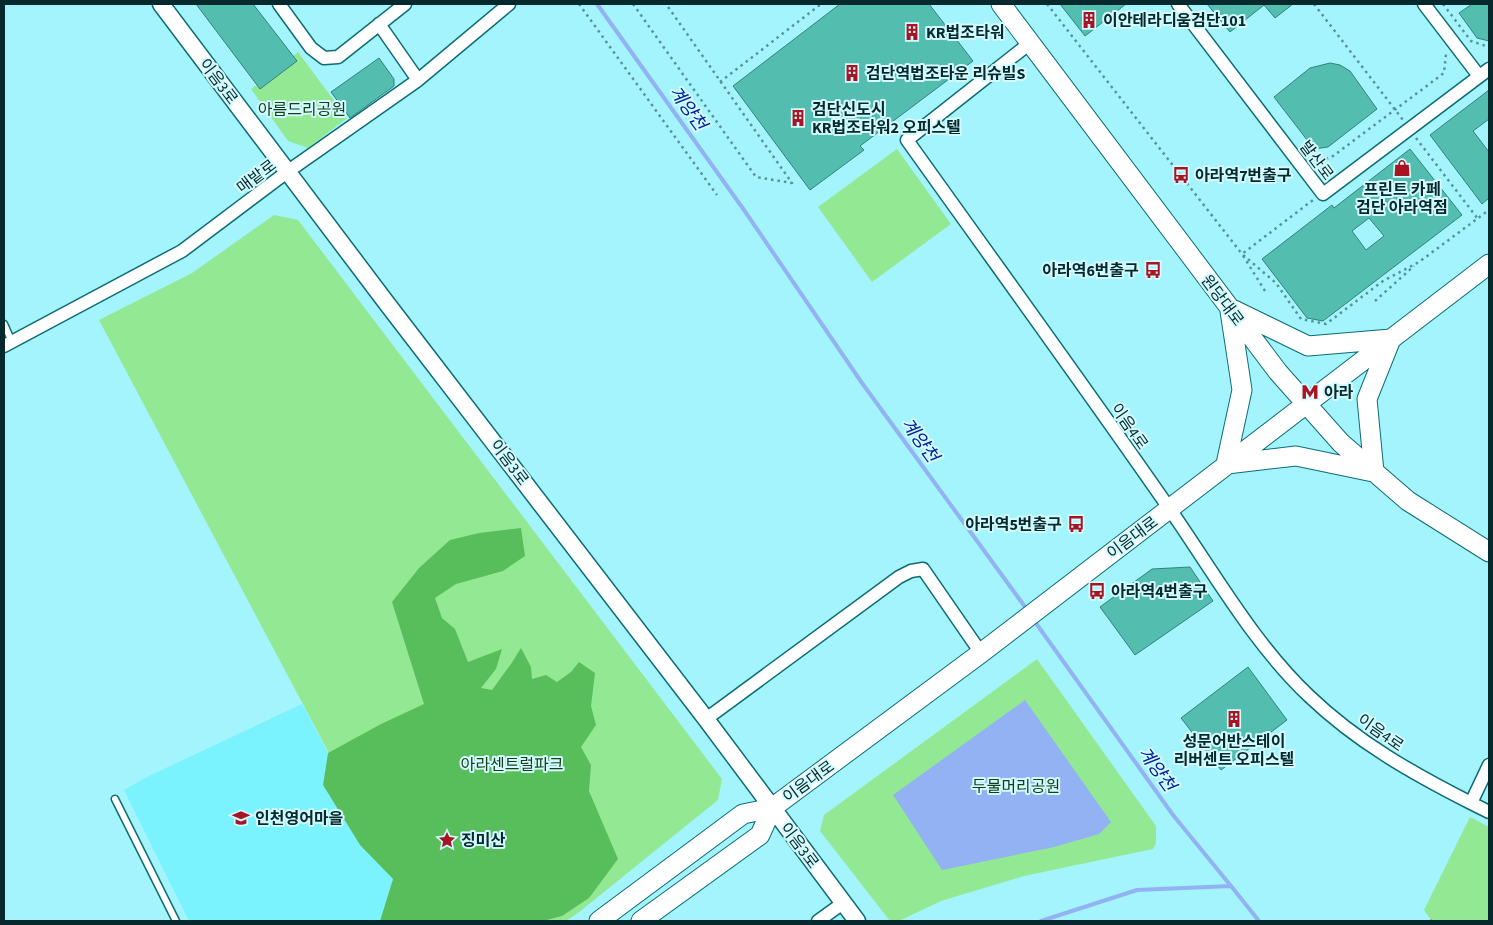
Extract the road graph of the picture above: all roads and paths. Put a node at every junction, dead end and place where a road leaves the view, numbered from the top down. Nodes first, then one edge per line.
1 (161, 4) edge
2 (279, 4) edge
3 (405, 4) edge
4 (509, 4) edge
5 (579, 4) edge
6 (633, 4) edge
7 (666, 4) edge
8 (821, 4) edge
9 (1001, 4) edge
10 (1047, 4) edge
11 (1178, 4) edge
12 (1314, 4) edge
13 (1424, 4) edge
14 (1442, 4) edge
15 (379, 24) junction
16 (1030, 43) junction
17 (1489, 47) edge
18 (1484, 72) edge
19 (1444, 73) dead end
20 (418, 80) junction
21 (720, 82) junction
22 (1394, 109) junction
23 (1409, 129) junction
24 (1308, 153) dead end
25 (287, 172) junction
26 (1306, 194) dead end
27 (1323, 194) junction
28 (717, 195) dead end
29 (1312, 202) junction
30 (1315, 205) dead end
31 (1489, 210) edge
32 (1478, 219) junction
33 (1242, 254) junction
34 (1419, 262) junction
35 (1489, 264) edge
36 (1265, 291) dead end
37 (1375, 301) dead end
38 (1230, 308) junction
39 (4, 324) edge
40 (1391, 338) junction
41 (8, 344) edge
42 (1306, 403) junction
43 (1226, 464) junction
44 (1374, 472) junction
45 (1169, 508) junction
46 (1489, 552) edge
47 (981, 653) junction
48 (706, 719) junction
49 (1489, 765) edge
50 (115, 800) dead end
51 (1471, 803) junction
52 (772, 808) junction
53 (1489, 812) edge
54 (843, 903) junction
55 (176, 921) edge
56 (599, 921) edge
57 (641, 921) edge
58 (818, 921) edge
59 (858, 921) edge

1 - 25 street, 이음3로
2 - 15 street
3 - 15 street
4 - 20 street, 매밭로
5 - 28 path
6 - 21 path
7 - 21 path
8 - 21 path
9 - 16 main road, 원당대로
10 - 33 path
11 - 27 street, 발산로
12 - 22 path
13 - 18 street
14 - 17 path
15 - 20 street
16 - 38 main road, 원당대로
16 - 45 street, 이음4로
18 - 23 street, 발산로
19 - 22 path
20 - 25 street, 매밭로
22 - 23 path
22 - 24 path
23 - 27 street, 발산로
23 - 32 path
25 - 41 street, 매밭로
25 - 48 street, 이음3로
26 - 29 path
27 - 29 path
29 - 30 path
29 - 33 path
31 - 32 path
32 - 34 path
33 - 34 path
33 - 36 path
34 - 37 path
35 - 40 main road, 이음대로
38 - 40 main road
38 - 42 main road, 원당대로
38 - 43 main road
39 - 41 lane
40 - 42 main road, 이음대로
40 - 44 main road
42 - 43 main road, 이음대로
42 - 44 main road, 원당대로
43 - 44 main road
43 - 45 main road, 이음대로
44 - 46 main road, 원당대로
45 - 47 main road, 이음대로
45 - 51 street, 이음4로
47 - 48 street
47 - 52 main road, 이음대로
48 - 52 street, 이음3로
49 - 51 street
50 - 55 lane
51 - 53 street, 이음4로
52 - 54 street, 이음3로
52 - 56 main road, 이음대로
52 - 57 main road, 이음대로
54 - 58 street
54 - 59 street, 이음3로

